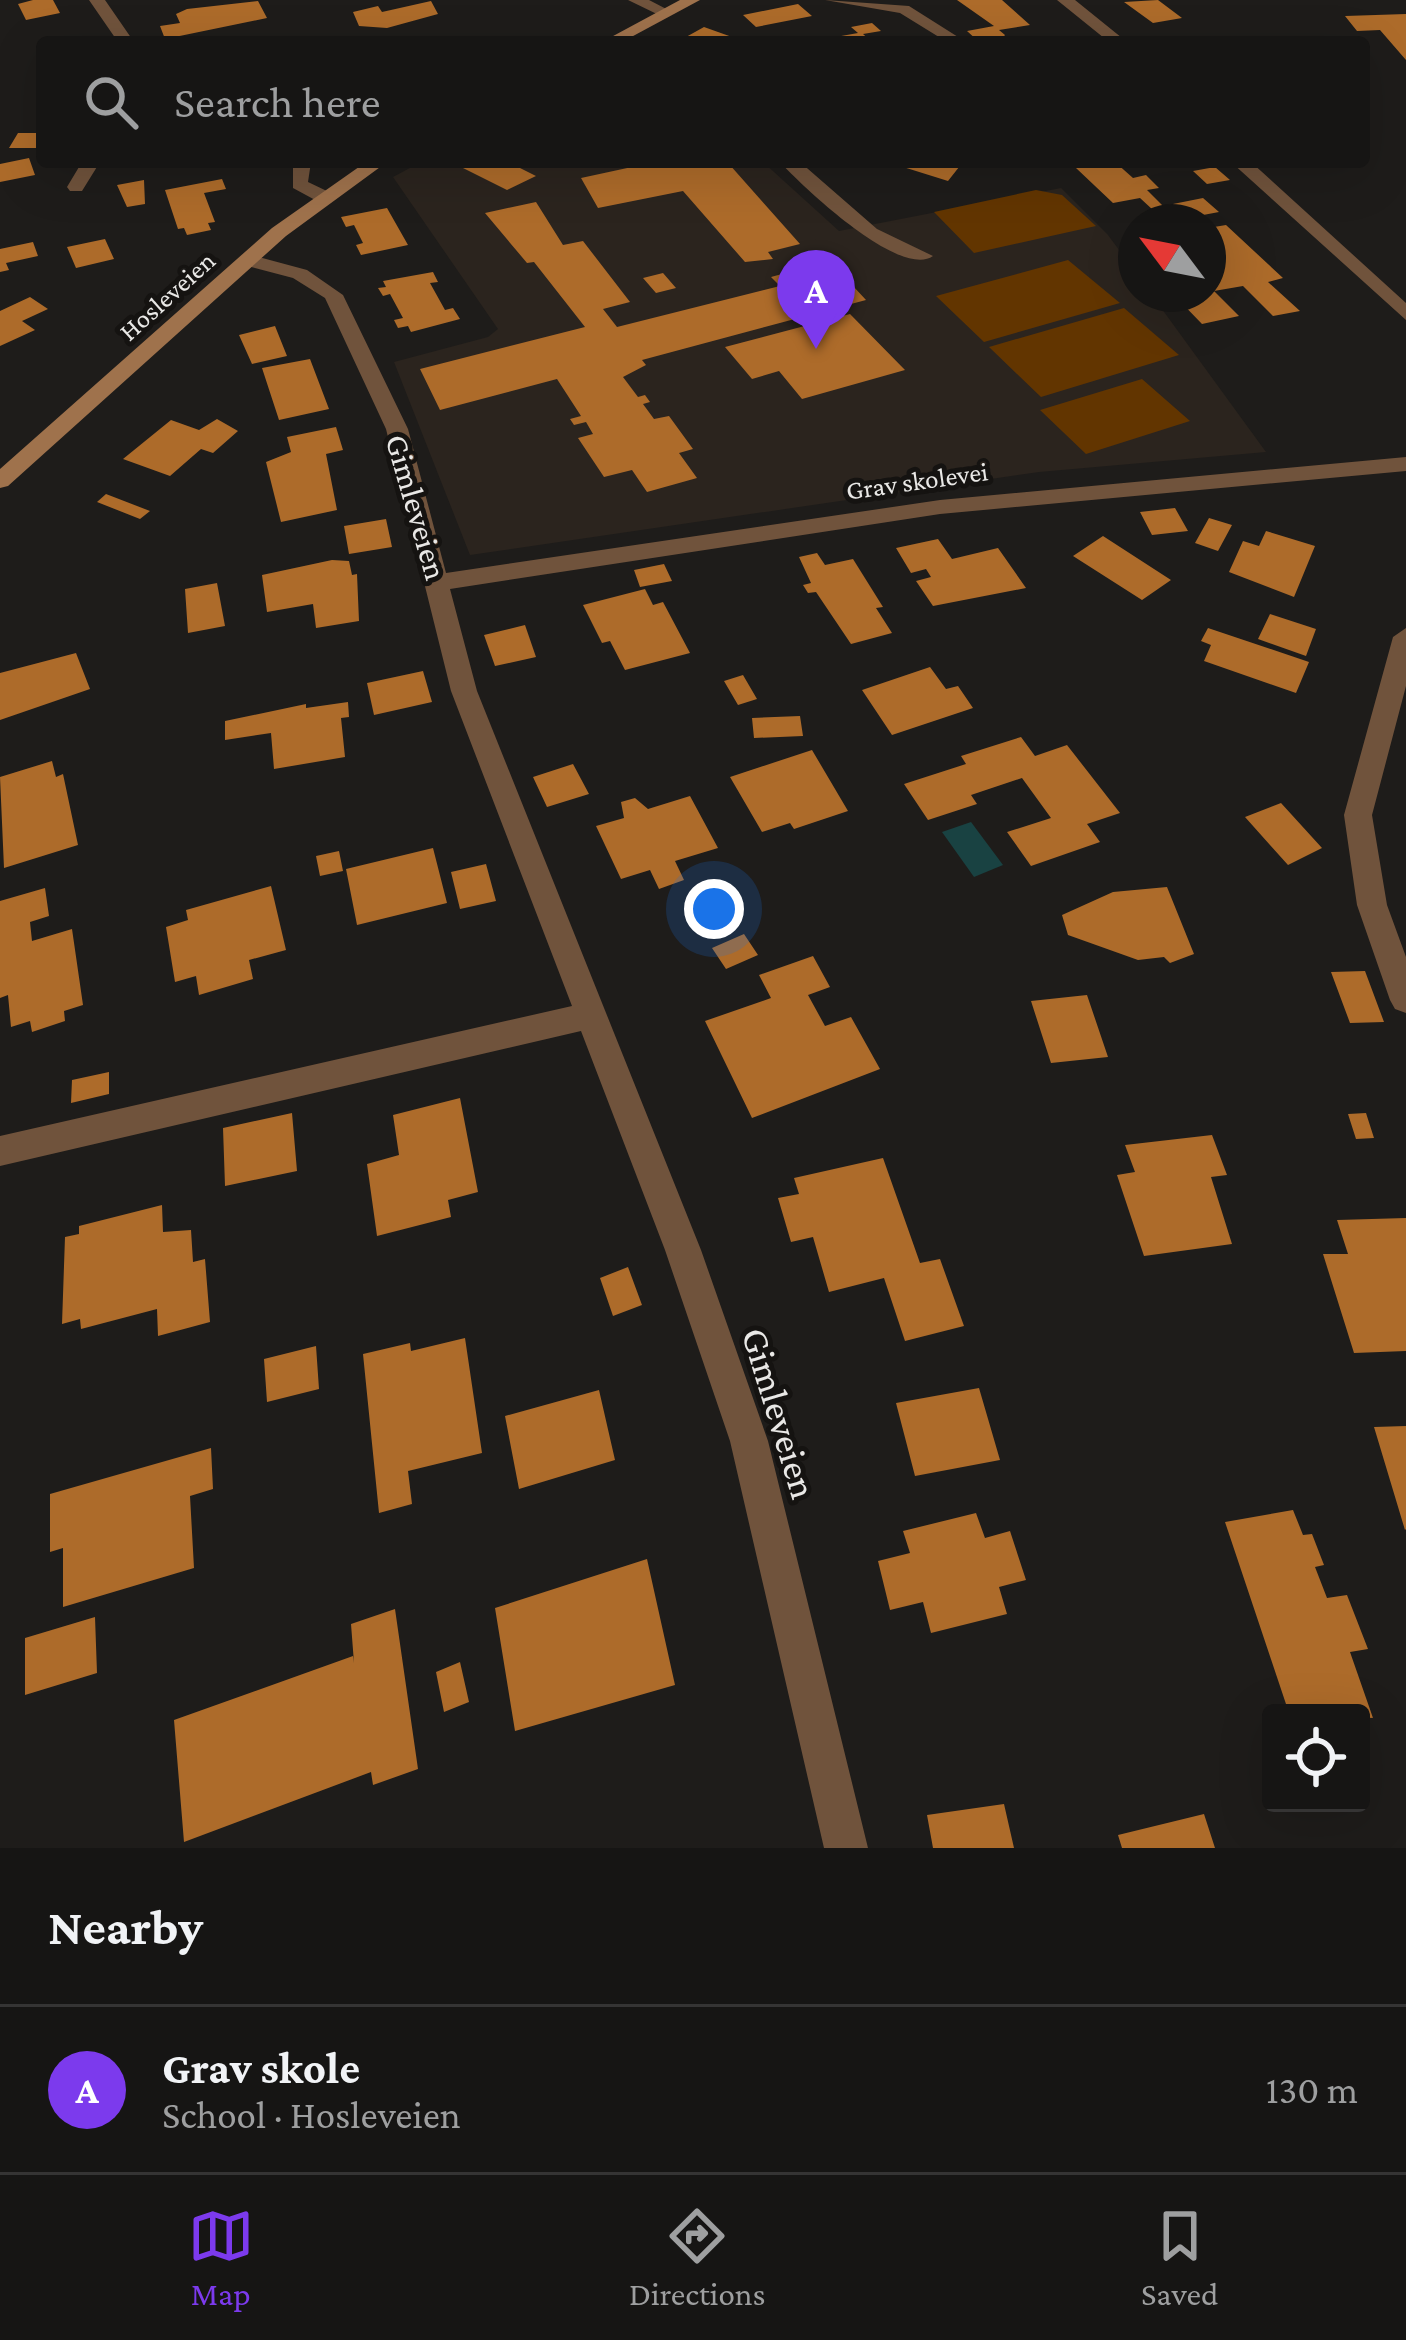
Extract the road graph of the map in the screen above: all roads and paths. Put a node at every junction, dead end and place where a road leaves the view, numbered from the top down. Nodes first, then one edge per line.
1 (97, 0) edge
2 (636, 0) edge
3 (692, 0) edge
4 (832, 0) edge
5 (1065, 0) edge
6 (666, 13) junction
7 (122, 36) edge
8 (622, 36) edge
9 (948, 36) edge
10 (1112, 36) edge
11 (87, 168) edge
12 (301, 168) edge
13 (369, 168) edge
14 (796, 168) edge
15 (1247, 168) edge
16 (76, 187) dead end
17 (324, 197) junction
18 (923, 256) dead end
19 (248, 260) junction
20 (1406, 314) edge
21 (1406, 464) edge
22 (3, 475) edge
23 (439, 582) junction
24 (1406, 638) edge
25 (1406, 1000) edge
26 (588, 1016) junction
27 (0, 1151) edge
28 (846, 1848) edge

1 - 7 street
2 - 6 street
3 - 6 main road
4 - 9 street
5 - 10 street
6 - 8 main road
11 - 16 street
12 - 17 street
13 - 17 main road, Hosleveien
14 - 18 street
15 - 20 street
17 - 19 main road, Hosleveien
19 - 22 main road, Hosleveien
19 - 23 street, Gimleveien
21 - 23 street, Grav skolevei
23 - 26 street, Gimleveien
24 - 25 street
26 - 27 street
26 - 28 street, Gimleveien

